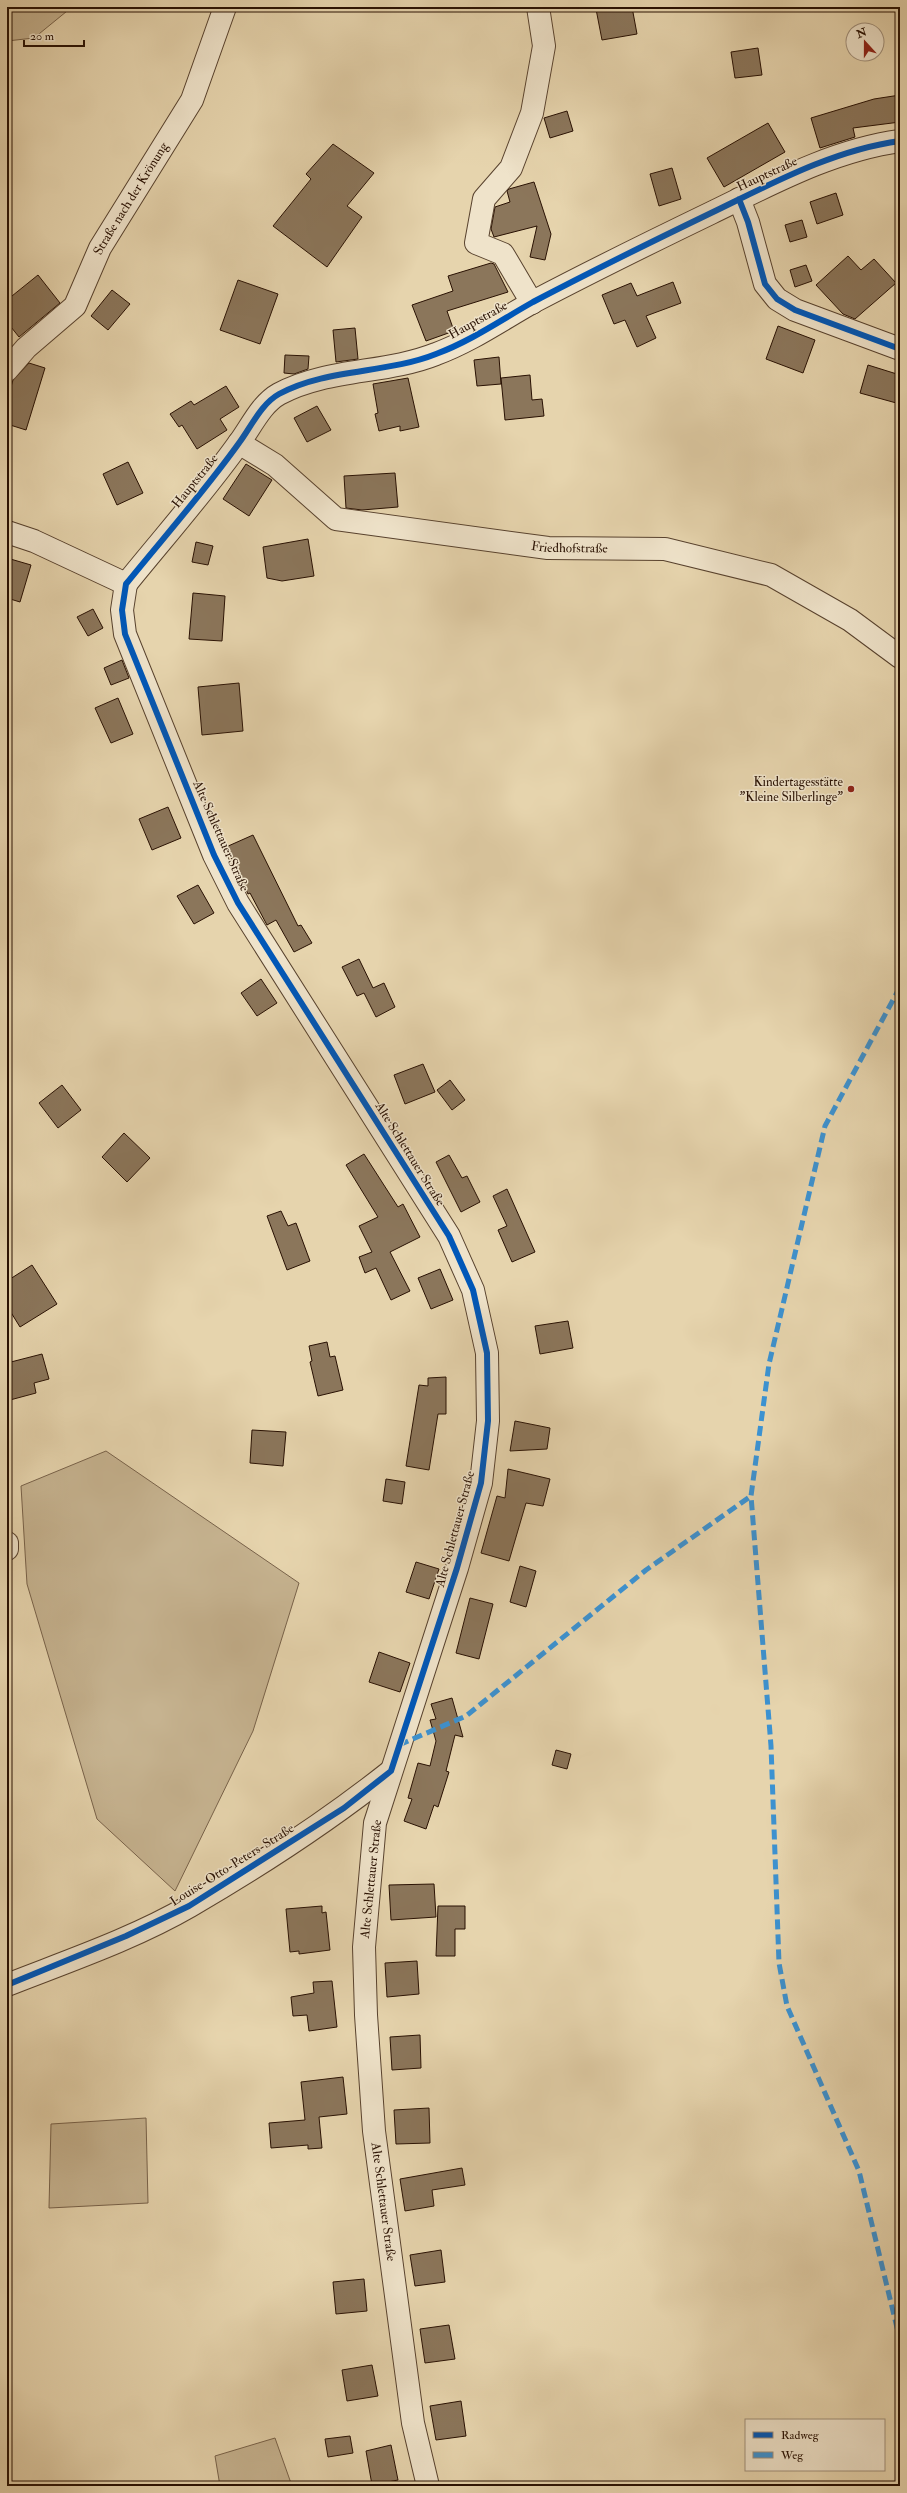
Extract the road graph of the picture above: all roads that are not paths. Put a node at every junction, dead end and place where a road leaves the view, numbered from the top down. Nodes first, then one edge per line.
1 (225, 7) edge
2 (538, 7) edge
3 (900, 141) edge
4 (739, 199) junction
5 (532, 303) junction
6 (900, 349) edge
7 (7, 370) edge
8 (239, 444) junction
9 (7, 532) edge
10 (126, 584) junction
11 (900, 657) edge
12 (7, 1543) edge
13 (7, 1549) edge
14 (391, 1771) junction
15 (344, 1808) junction
16 (375, 1823) junction
17 (7, 1984) edge
18 (428, 2486) edge

1 - 7 street, Straße nach der Krönung
2 - 5 street
3 - 4 street, Hauptstraße
4 - 5 street, Hauptstraße
4 - 6 street
5 - 8 street, Hauptstraße
8 - 10 street, Hauptstraße
8 - 11 street, Friedhofstraße
9 - 10 street
10 - 14 street, Alte Schlettauer Straße
12 - 13 street
14 - 15 street, Louise-Otto-Peters-Straße
14 - 16 street, Alte Schlettauer Straße
15 - 16 street
15 - 17 street, Louise-Otto-Peters-Straße
16 - 18 street, Alte Schlettauer Straße

